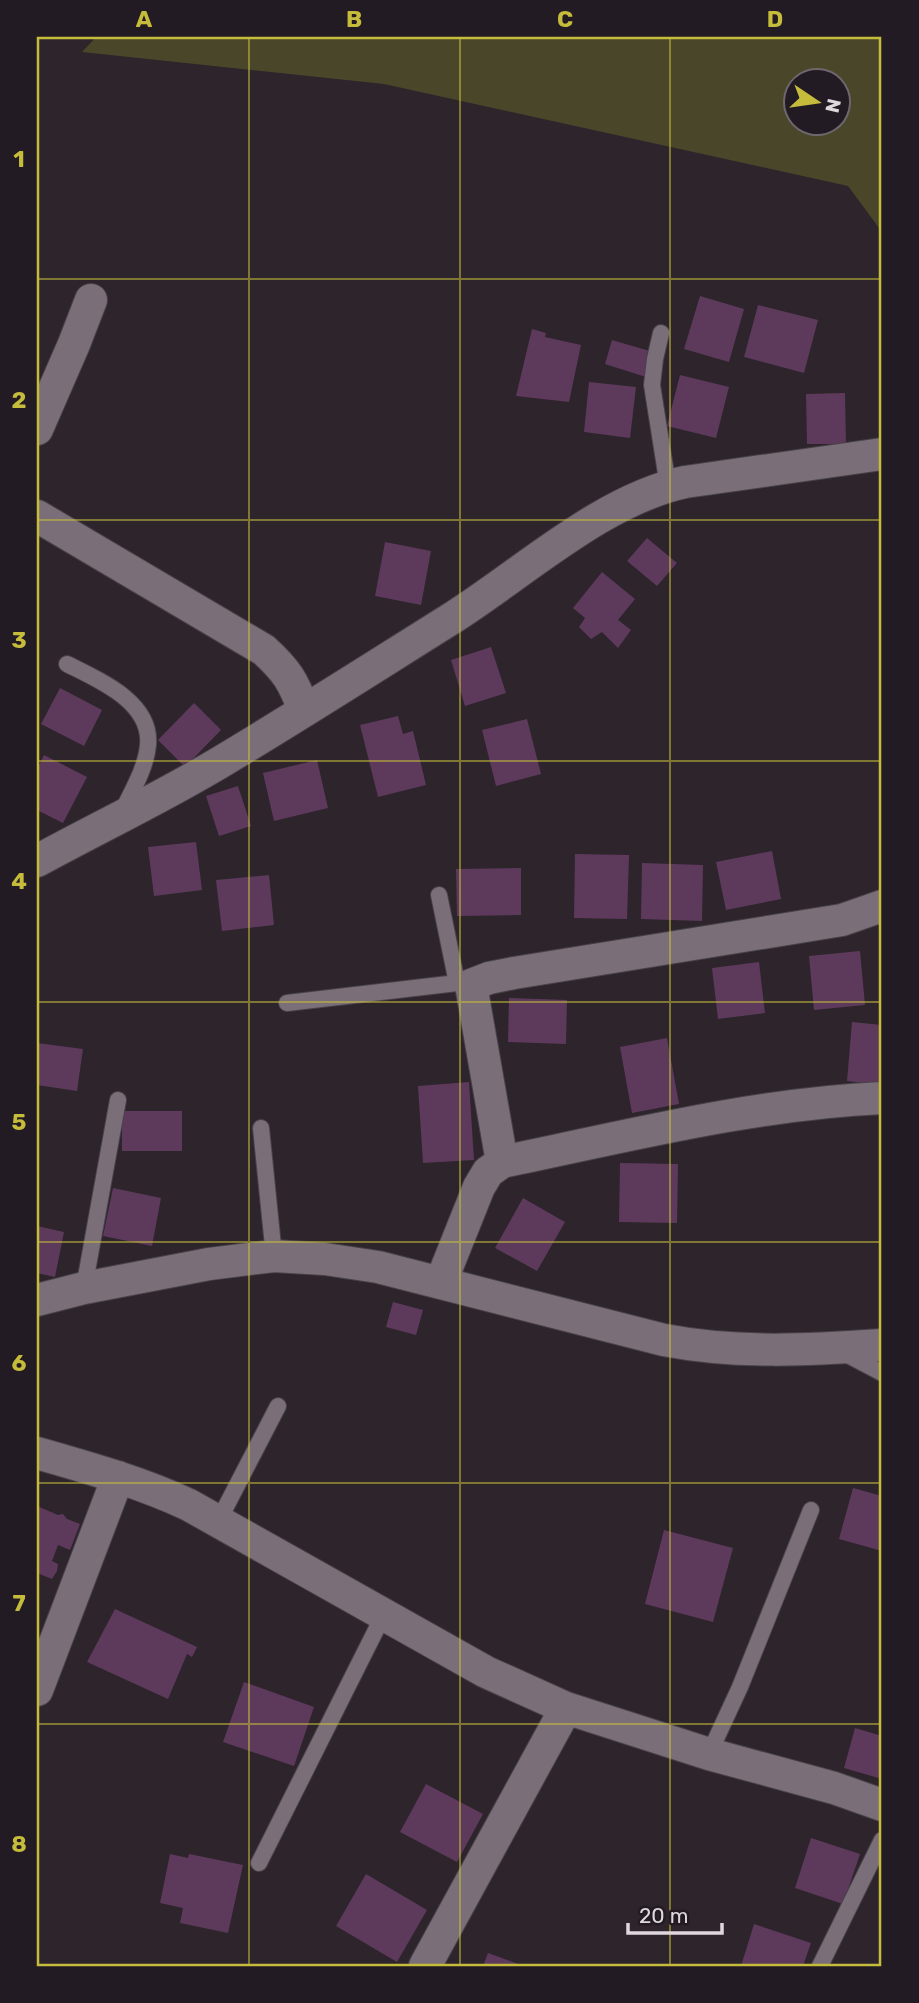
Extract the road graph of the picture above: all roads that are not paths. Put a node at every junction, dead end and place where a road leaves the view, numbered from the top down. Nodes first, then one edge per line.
1 (91, 300) dead end
2 (662, 333) dead end
3 (37, 429) edge
4 (882, 454) edge
5 (668, 486) junction
6 (37, 516) edge
7 (67, 664) dead end
8 (304, 710) junction
9 (121, 815) junction
10 (37, 861) edge
11 (439, 895) dead end
12 (882, 906) edge
13 (464, 984) junction
14 (288, 1003) dead end
15 (882, 1098) edge
16 (118, 1100) dead end
17 (261, 1128) dead end
18 (502, 1163) junction
19 (274, 1256) junction
20 (441, 1282) junction
21 (84, 1288) junction
22 (37, 1300) edge
23 (882, 1345) edge
24 (834, 1348) junction
25 (882, 1373) edge
26 (278, 1406) dead end
27 (37, 1453) edge
28 (118, 1477) junction
29 (811, 1510) dead end
30 (219, 1520) junction
31 (384, 1614) junction
32 (37, 1690) edge
33 (566, 1708) junction
34 (709, 1754) junction
35 (882, 1805) edge
36 (882, 1840) edge
37 (259, 1863) dead end
38 (425, 1966) edge
39 (820, 1966) edge

1 - 3 street
2 - 5 lane
4 - 5 street
5 - 8 street
6 - 8 street
7 - 9 lane
8 - 9 street
9 - 10 street
11 - 13 lane
12 - 13 street
13 - 14 lane
13 - 18 street
15 - 18 street
16 - 21 lane
17 - 19 lane
18 - 20 street
19 - 20 street
19 - 21 street
20 - 24 street
21 - 22 street
23 - 24 street
24 - 25 lane
26 - 30 lane
27 - 28 street
28 - 30 street
28 - 32 street
29 - 34 lane
30 - 31 street
31 - 33 street
31 - 37 lane
33 - 34 street
33 - 38 street
34 - 35 street
36 - 39 lane

